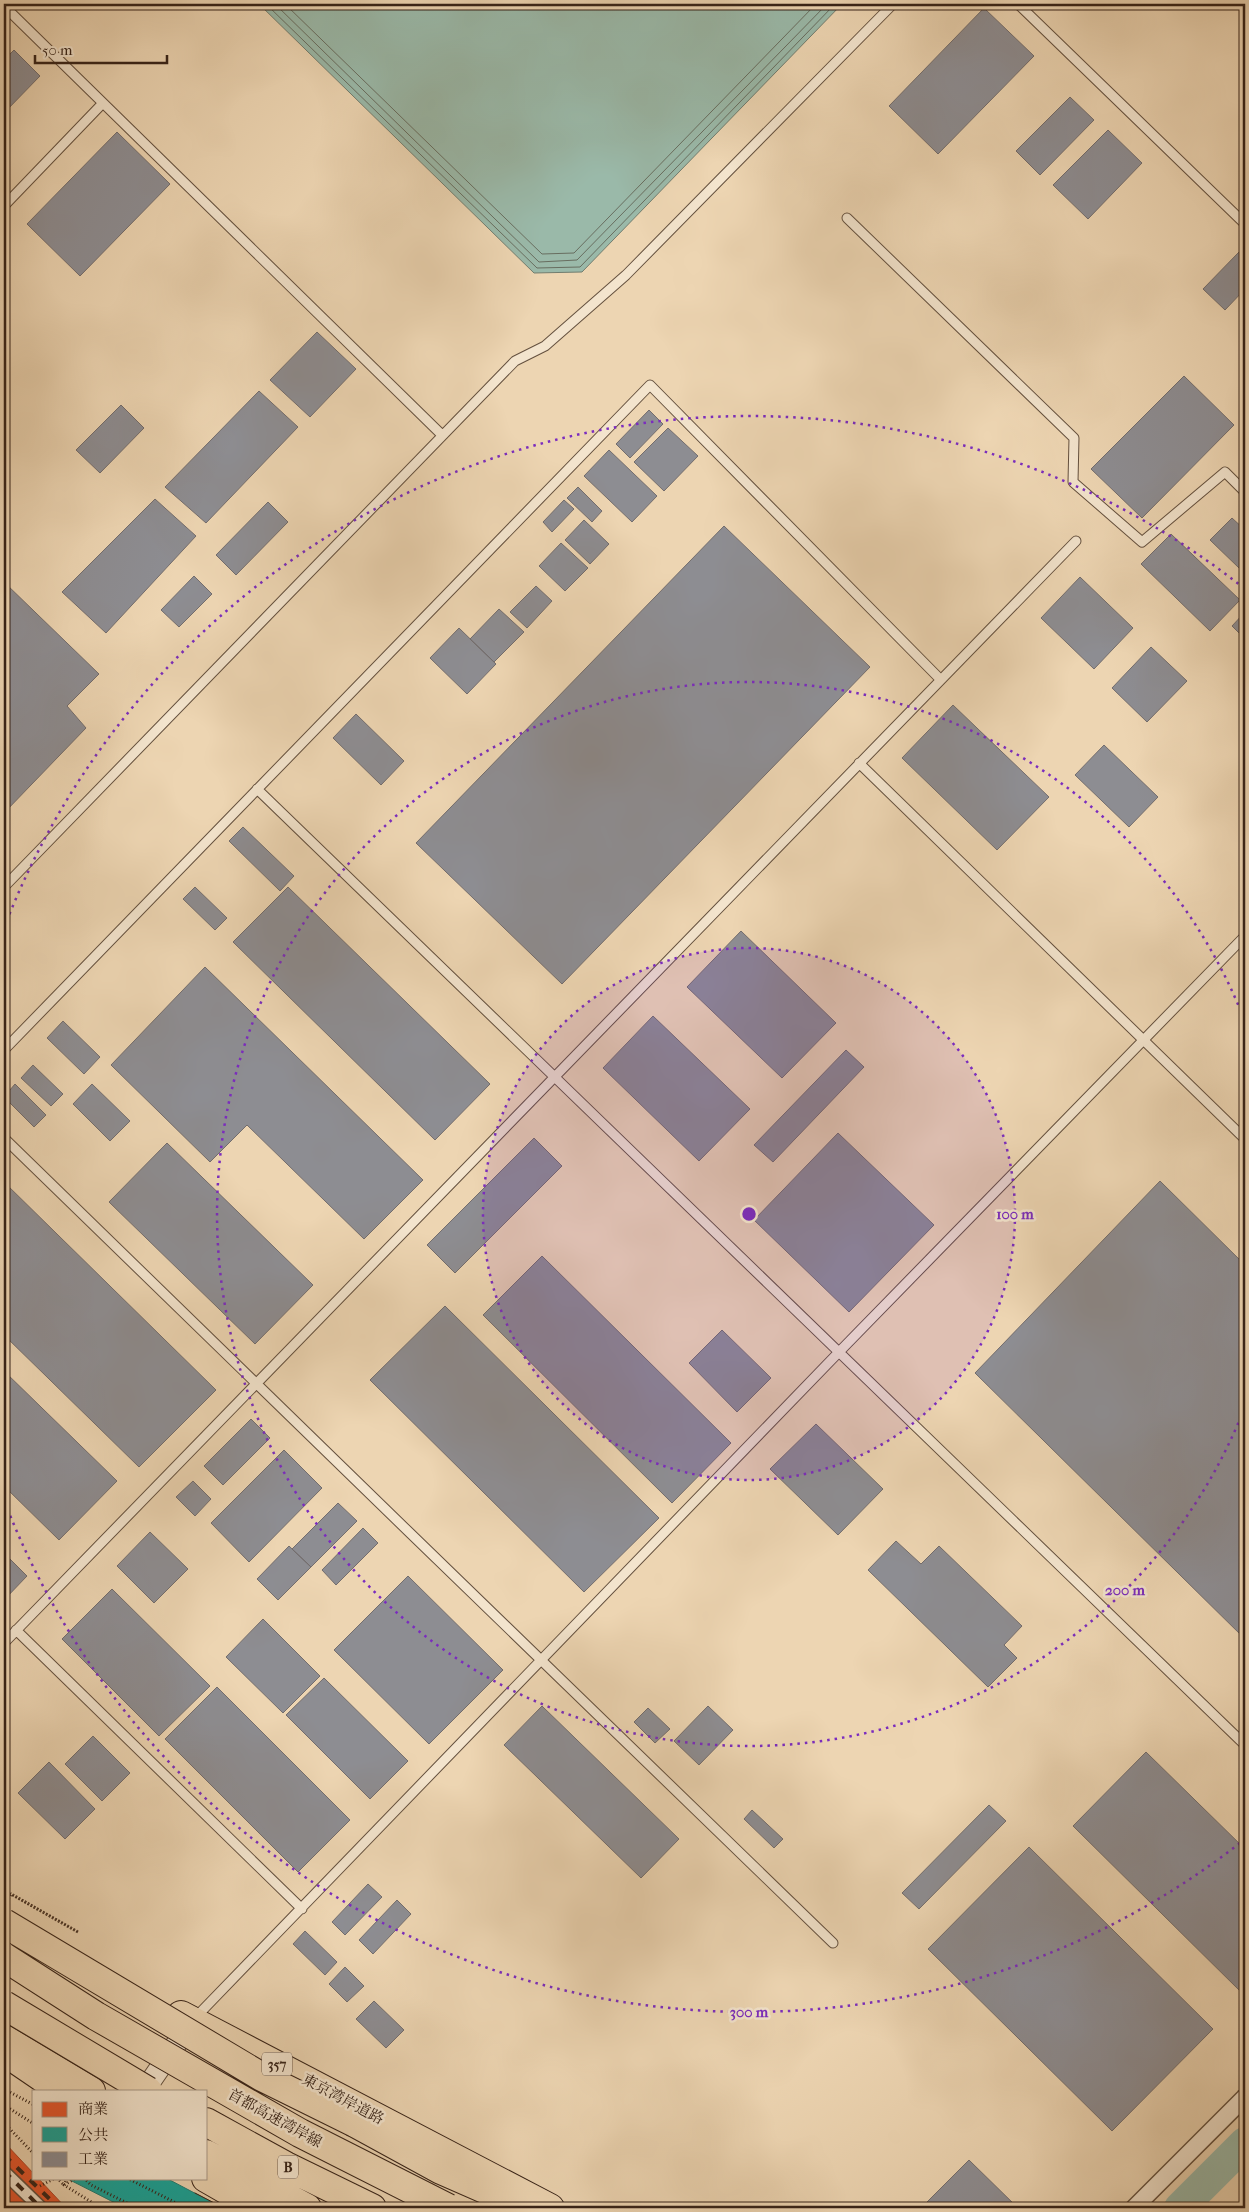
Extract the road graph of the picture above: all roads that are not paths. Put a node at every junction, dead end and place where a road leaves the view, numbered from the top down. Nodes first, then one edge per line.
1 (893, 4) edge
2 (1018, 4) edge
3 (4, 6) edge
4 (102, 104) junction
5 (4, 206) edge
6 (847, 218) dead end
7 (1245, 224) edge
8 (442, 436) junction
9 (1245, 492) edge
10 (1076, 541) dead end
11 (940, 679) junction
12 (859, 763) junction
13 (257, 789) junction
14 (4, 887) edge
15 (1245, 936) edge
16 (1143, 1040) junction
17 (4, 1050) edge
18 (554, 1077) junction
19 (4, 1138) edge
20 (1245, 1139) edge
21 (838, 1352) junction
22 (255, 1384) junction
23 (16, 1630) junction
24 (4, 1643) edge
25 (542, 1659) junction
26 (1245, 1745) edge
27 (8, 1906) edge
28 (302, 1909) junction
29 (4, 1923) edge
30 (833, 1942) dead end
31 (4, 1957) edge
32 (4, 2005) edge
33 (192, 2021) junction
34 (4, 2039) edge
35 (4, 2051) edge
36 (61, 2090) edge
37 (89, 2090) edge
38 (145, 2090) edge
39 (146, 2090) edge
40 (1245, 2097) edge
41 (208, 2123) edge
42 (208, 2155) edge
43 (4, 2172) edge
44 (208, 2179) edge
45 (301, 2205) edge
46 (41, 2208) edge
47 (258, 2208) edge
48 (372, 2208) edge
49 (448, 2208) edge
50 (528, 2208) edge
51 (550, 2208) edge
52 (1134, 2208) edge

1 - 8 lane
2 - 7 lane
3 - 4 lane
4 - 5 lane
4 - 8 lane
6 - 9 lane
8 - 14 lane
10 - 11 lane
11 - 12 lane
11 - 13 lane
12 - 16 lane
12 - 18 lane
13 - 17 lane
13 - 18 lane
15 - 16 lane
16 - 20 lane
16 - 21 lane
18 - 21 lane
18 - 22 lane
19 - 22 lane
21 - 25 lane
21 - 26 lane
22 - 23 lane
22 - 25 lane
23 - 24 lane
23 - 28 lane
25 - 28 lane
25 - 30 lane
27 - 33 highway, 東京湾岸道路 / 357
28 - 33 lane
29 - 50 highway, bridge
31 - 49 highway, 首都高速湾岸線 / B, bridge
32 - 39 highway, bridge
33 - 38 street
33 - 51 highway, 東京湾岸道路 / 357
34 - 37 highway
35 - 36 highway
40 - 52 street
41 - 48 highway, B
42 - 45 highway
43 - 46 street
44 - 47 highway

